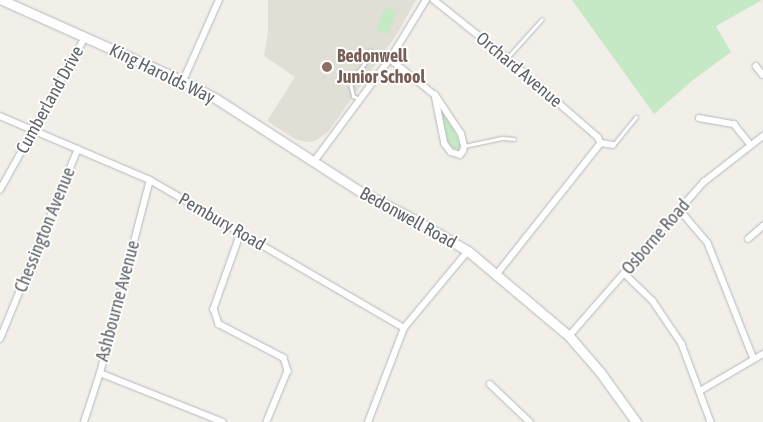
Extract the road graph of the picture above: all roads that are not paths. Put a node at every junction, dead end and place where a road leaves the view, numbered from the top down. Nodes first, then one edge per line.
1 (2, 0) edge
2 (218, 0) edge
3 (426, 0) edge
4 (434, 0) edge
5 (542, 19) dead end
6 (85, 37) junction
7 (370, 50) dead end
8 (507, 58) junction
9 (390, 59) junction
10 (756, 66) dead end
11 (763, 75) edge
12 (182, 81) junction
13 (434, 95) junction
14 (360, 100) junction
15 (0, 116) edge
16 (636, 117) dead end
17 (699, 118) dead end
18 (32, 130) junction
19 (763, 136) edge
20 (514, 139) dead end
21 (601, 143) junction
22 (613, 145) joint
23 (750, 145) junction
24 (464, 146) junction
25 (78, 149) junction
26 (313, 163) junction
27 (150, 180) junction
28 (0, 190) edge
29 (680, 210) junction
30 (763, 226) edge
31 (241, 233) junction
32 (748, 239) dead end
33 (468, 251) junction
34 (624, 273) junction
35 (496, 274) junction
36 (404, 328) junction
37 (569, 336) junction
38 (0, 339) edge
39 (763, 354) edge
40 (754, 359) junction
41 (100, 372) junction
42 (490, 384) dead end
43 (700, 391) junction
44 (84, 422) edge
45 (224, 422) edge
46 (267, 422) edge
47 (368, 422) edge
48 (530, 422) edge
49 (636, 422) edge
50 (711, 422) edge

1 - 6 street, King Harolds Way
2 - 12 street
3 - 9 street
4 - 8 street, Orchard Avenue
5 - 8 lane
6 - 12 street, King Harolds Way
6 - 18 street, Cumberland Drive
7 - 14 lane
8 - 21 street, Orchard Avenue
9 - 13 street
9 - 14 street
10 - 11 street
12 - 26 street, King Harolds Way
13 - 24 street
13 - 24 street
14 - 26 street
15 - 18 street, Pembury Road
16 - 22 lane
17 - 23 street
18 - 25 street, Pembury Road
18 - 28 street, Cumberland Drive
19 - 23 street, Osborne Road
20 - 24 lane
21 - 22 street
21 - 35 street
23 - 29 street, Osborne Road
25 - 27 street, Pembury Road
25 - 38 street, Chessington Avenue
26 - 33 street, Bedonwell Road
27 - 31 street, Pembury Road
27 - 41 street, Ashbourne Avenue
29 - 34 street, Osborne Road
29 - 40 street
30 - 32 street
31 - 36 street, Pembury Road
31 - 46 street
33 - 35 street, Bedonwell Road
33 - 36 street
34 - 37 street, Osborne Road
34 - 43 street
35 - 37 street, Bedonwell Road
36 - 47 street
37 - 49 street, Bedonwell Road
39 - 40 street
40 - 43 street
41 - 44 street, Ashbourne Avenue
41 - 45 street
42 - 48 street
43 - 50 street

